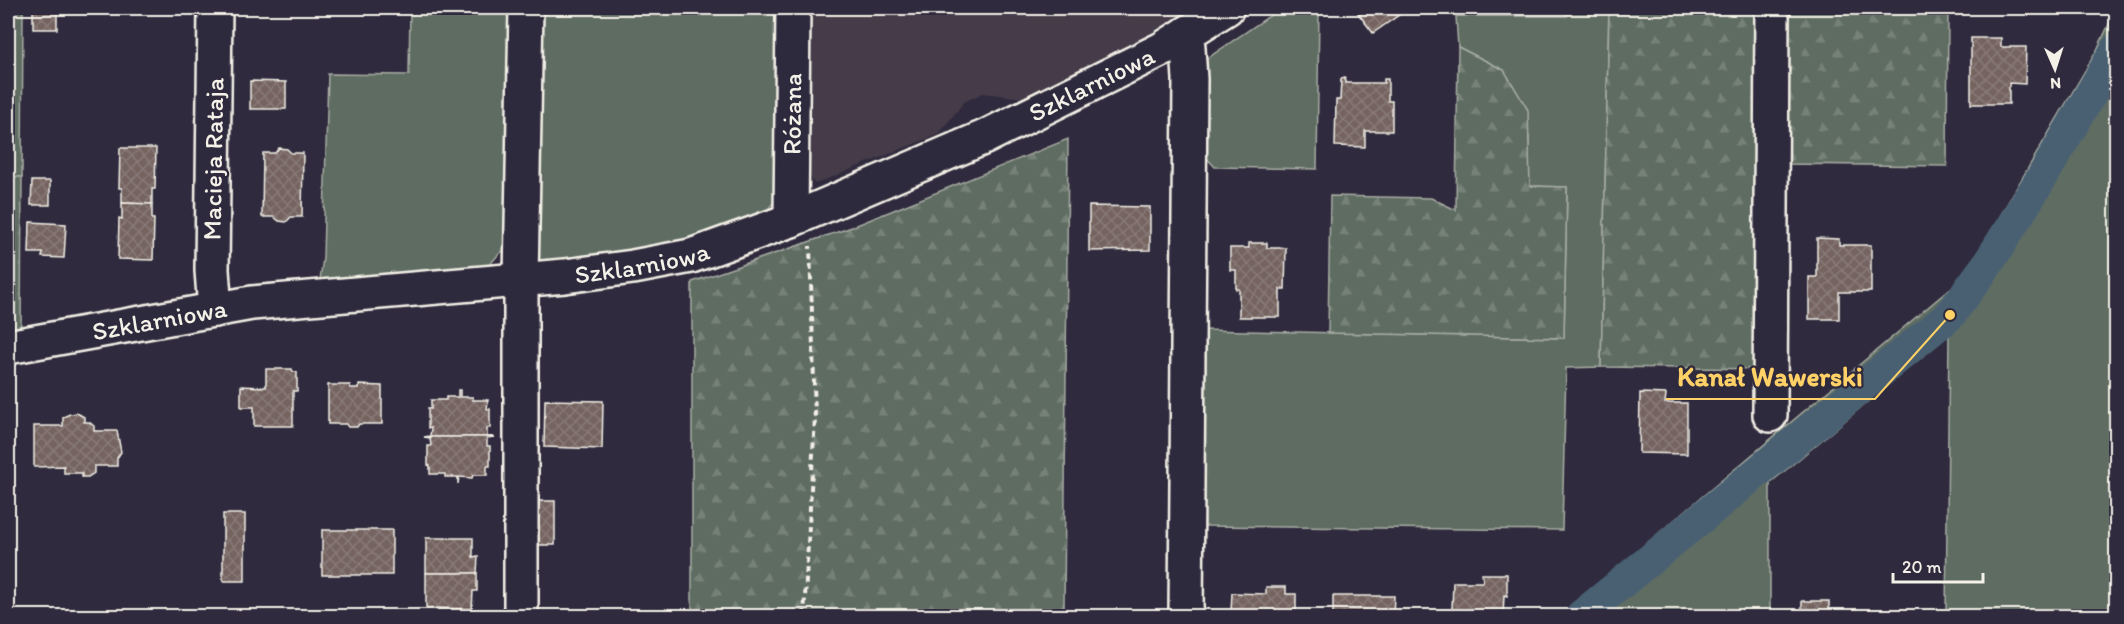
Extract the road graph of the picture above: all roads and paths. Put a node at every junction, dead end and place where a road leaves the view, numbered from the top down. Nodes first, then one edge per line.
1 (215, 8) edge
2 (526, 8) edge
3 (793, 8) edge
4 (1227, 8) edge
5 (1772, 8) edge
6 (1187, 33) junction
7 (800, 216) junction
8 (521, 280) junction
9 (215, 310) junction
10 (8, 347) edge
11 (1770, 415) dead end
12 (521, 616) edge
13 (804, 616) edge
14 (1186, 616) edge

1 - 9 street, Macieja Rataja
2 - 8 street
3 - 7 street, Różana
4 - 6 street, Szklarniowa
5 - 11 street
6 - 7 street, Szklarniowa
6 - 14 street
7 - 8 street, Szklarniowa
7 - 13 path
8 - 9 street, Szklarniowa
8 - 12 street
9 - 10 street, Szklarniowa

